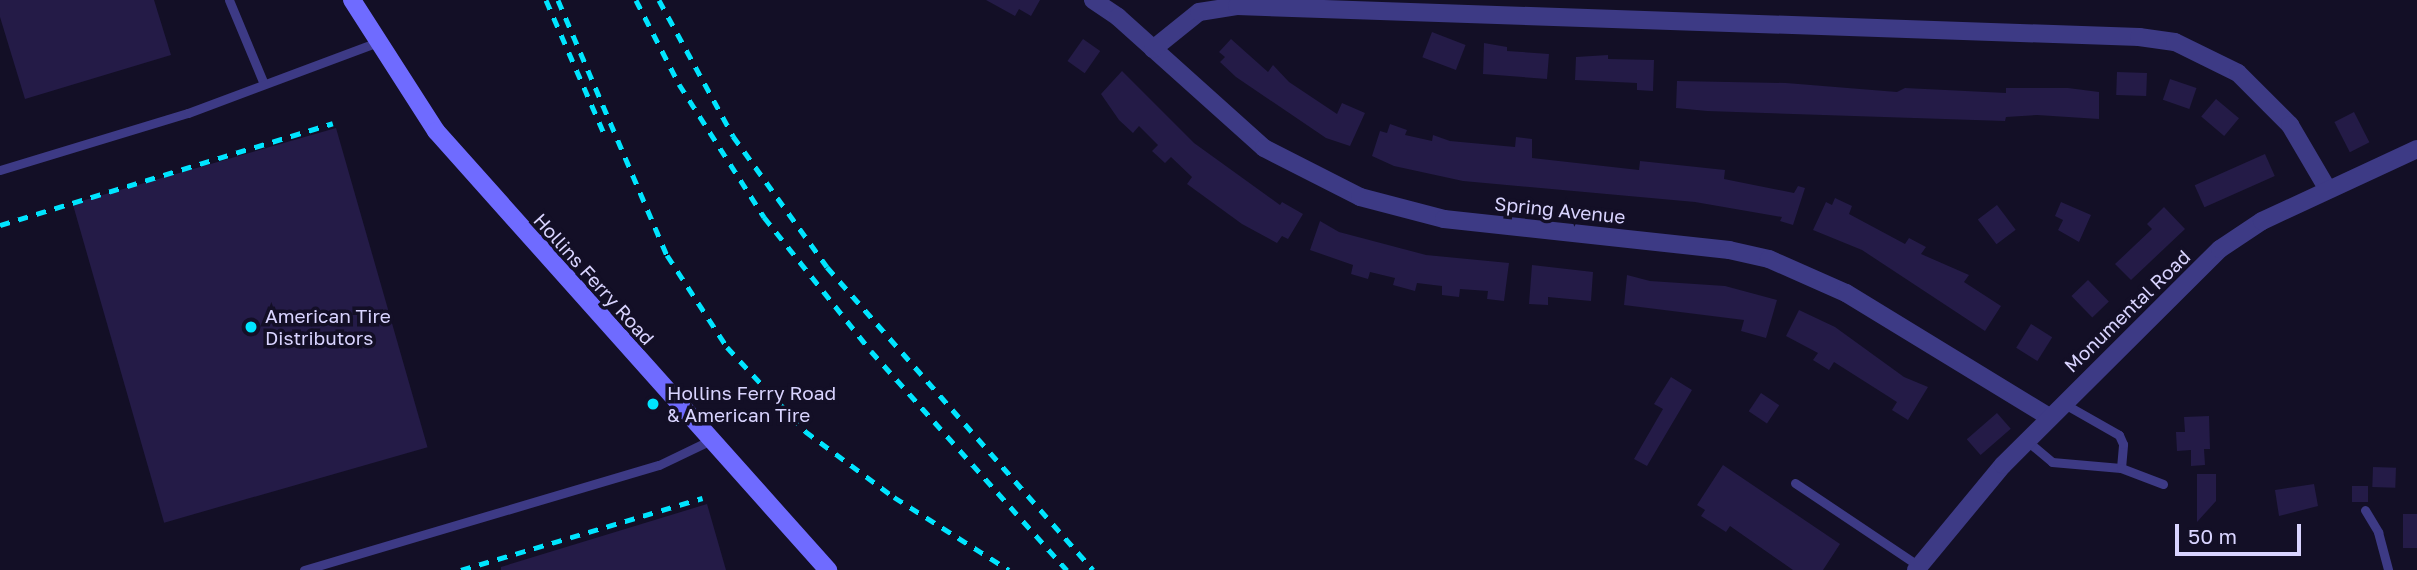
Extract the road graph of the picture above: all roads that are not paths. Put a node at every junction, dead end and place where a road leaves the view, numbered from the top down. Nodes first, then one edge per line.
1 (229, 0) edge
2 (352, 0) edge
3 (1093, 0) edge
4 (375, 43) junction
5 (1153, 49) junction
6 (264, 84) junction
7 (2417, 149) edge
8 (0, 170) edge
9 (2327, 188) junction
10 (2063, 403) junction
11 (2049, 417) junction
12 (711, 440) junction
13 (2026, 440) junction
14 (2120, 468) junction
15 (1795, 484) dead end
16 (2163, 484) dead end
17 (2365, 510) dead end
18 (1917, 568) edge
19 (304, 570) edge
20 (828, 570) edge
21 (2388, 570) edge

1 - 6 lane
2 - 4 street, Hollins Ferry Road
3 - 5 street, Spring Avenue
4 - 6 lane
4 - 12 street, Hollins Ferry Road
5 - 9 street
5 - 11 street, Spring Avenue
6 - 8 lane
7 - 9 street, Monumental Road
9 - 10 street, Monumental Road
10 - 11 street, Monumental Road
10 - 14 lane
11 - 13 street, Monumental Road
12 - 19 lane
12 - 20 street, Hollins Ferry Road
13 - 14 lane
13 - 18 street, Monumental Road
14 - 16 lane
15 - 18 lane
17 - 21 lane

